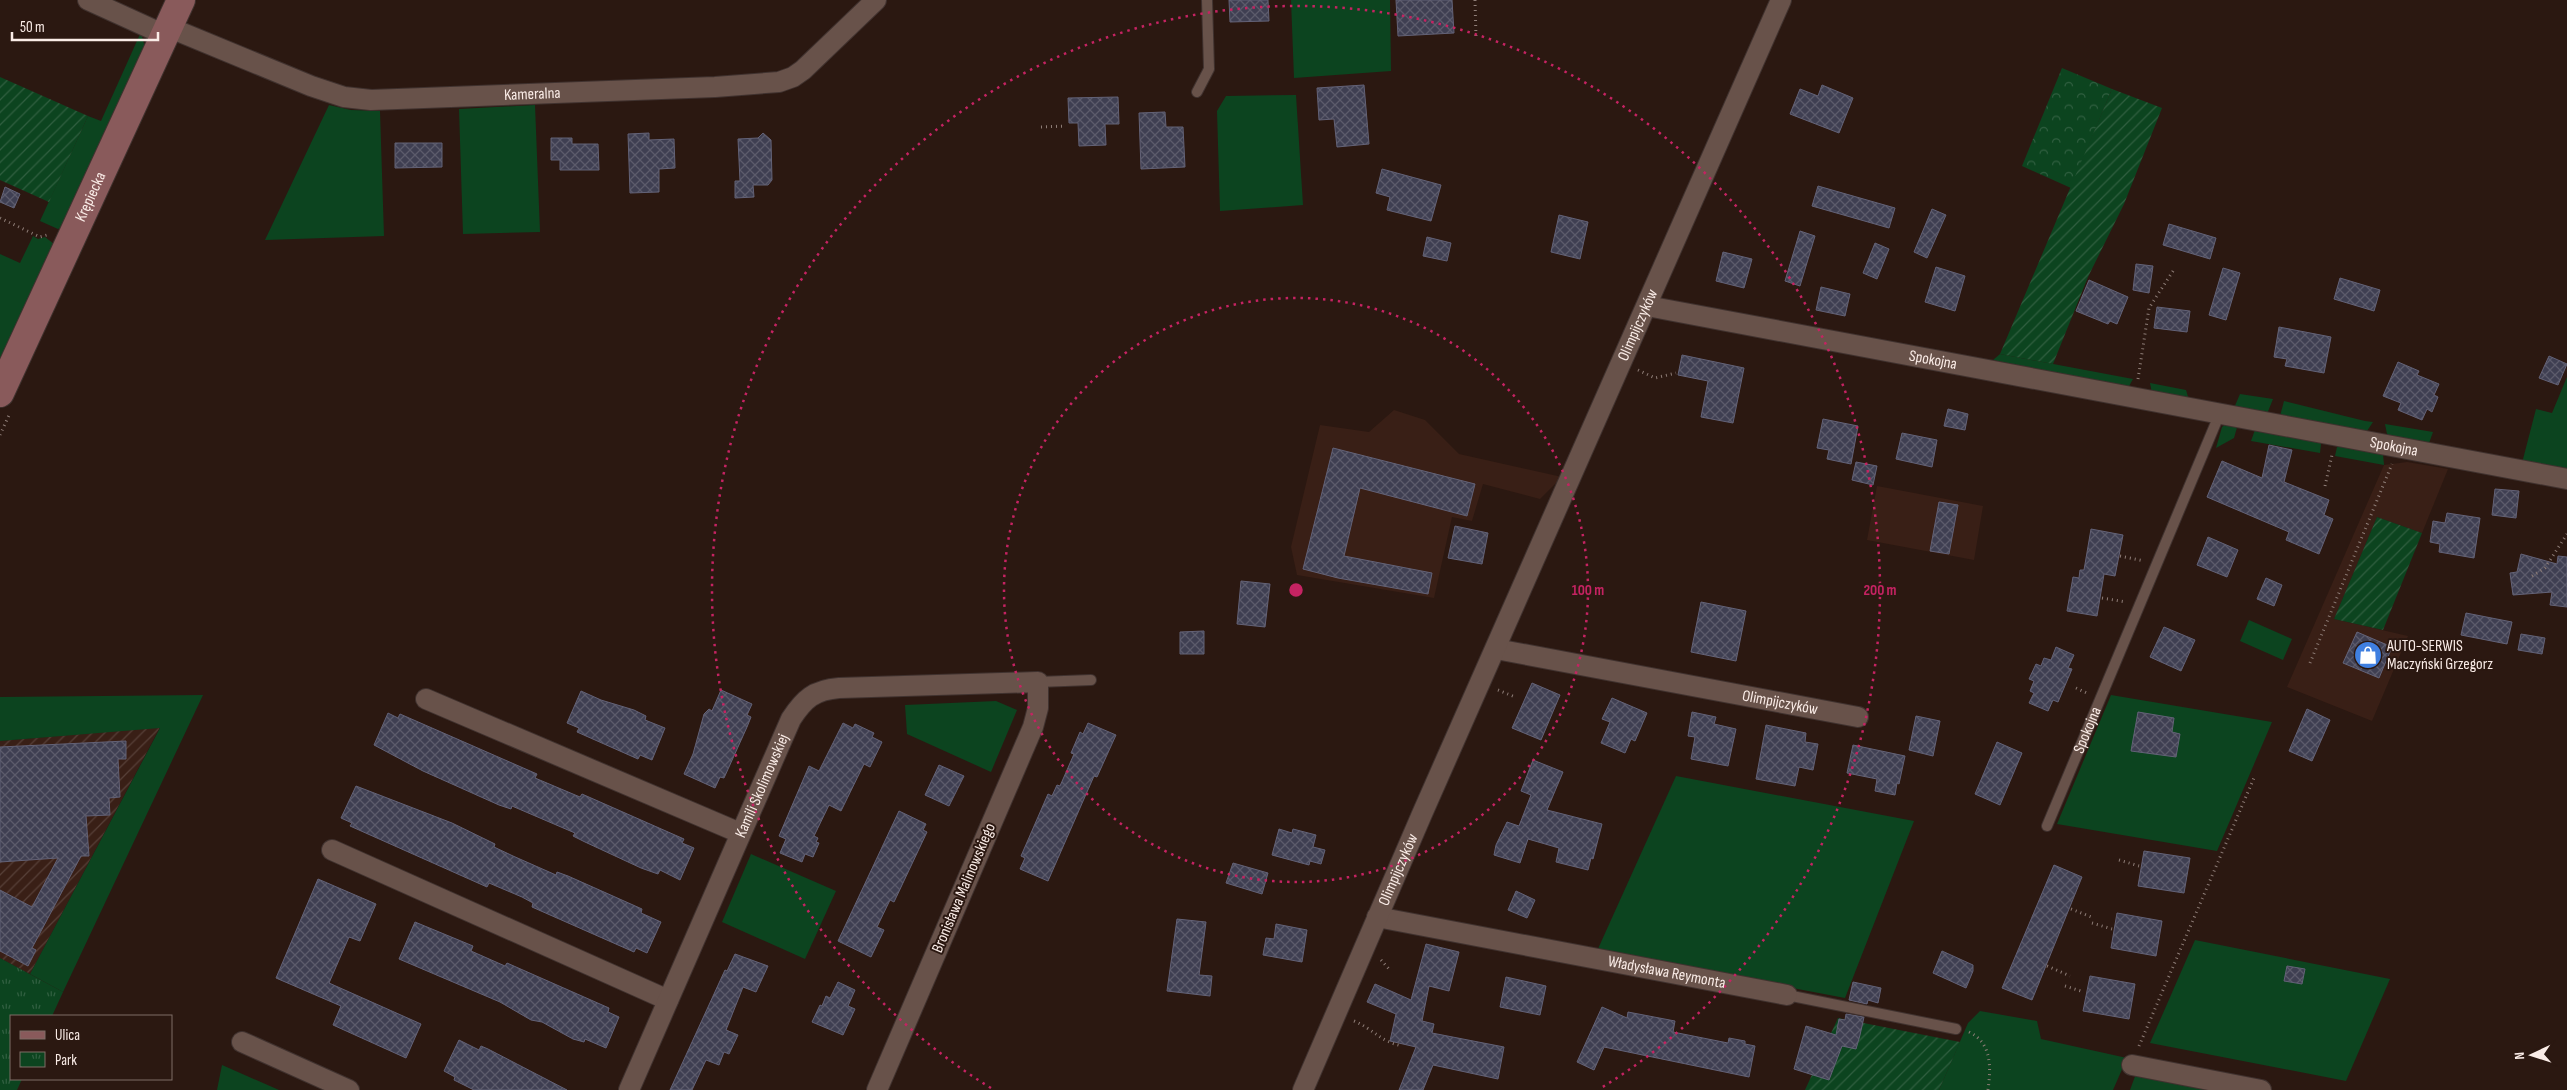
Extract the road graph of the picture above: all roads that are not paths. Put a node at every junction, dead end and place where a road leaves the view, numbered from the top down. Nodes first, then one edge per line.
1 (88, 0) edge
2 (181, 0) edge
3 (876, 0) edge
4 (1206, 0) edge
5 (1775, 2) edge
6 (166, 31) junction
7 (1197, 92) dead end
8 (1647, 306) junction
9 (0, 393) edge
10 (2220, 413) junction
11 (2567, 479) edge
12 (1496, 649) junction
13 (1091, 680) dead end
14 (1038, 682) junction
15 (426, 699) dead end
16 (1858, 718) dead end
17 (2047, 826) dead end
18 (740, 833) junction
19 (332, 850) dead end
20 (1377, 917) junction
21 (1787, 995) joint
22 (668, 1000) junction
23 (1956, 1029) road end
24 (242, 1042) dead end
25 (2134, 1059) road end
26 (349, 1090) edge
27 (629, 1090) edge
28 (878, 1090) edge
29 (1303, 1090) edge
30 (2261, 1090) edge

1 - 6 street, Kameralna
2 - 6 street, Krępiecka
3 - 6 street, Kameralna
4 - 7 lane
5 - 8 street, Olimpijczyków
6 - 9 street, Krępiecka
8 - 10 street, Spokojna
8 - 12 street, Olimpijczyków
10 - 11 street, Spokojna
10 - 17 lane, Spokojna
12 - 16 street, Olimpijczyków
12 - 20 street, Olimpijczyków
13 - 14 lane
14 - 18 street, Kamili Skolimowskiej
14 - 28 street, Bronisława Malinowskiego
15 - 18 street
18 - 22 street, Kamili Skolimowskiej
19 - 22 street
20 - 21 street, Władysława Reymonta
20 - 29 street, Olimpijczyków
21 - 23 lane, Władysława Reymonta
22 - 27 street, Kamili Skolimowskiej
24 - 26 street
25 - 30 street

